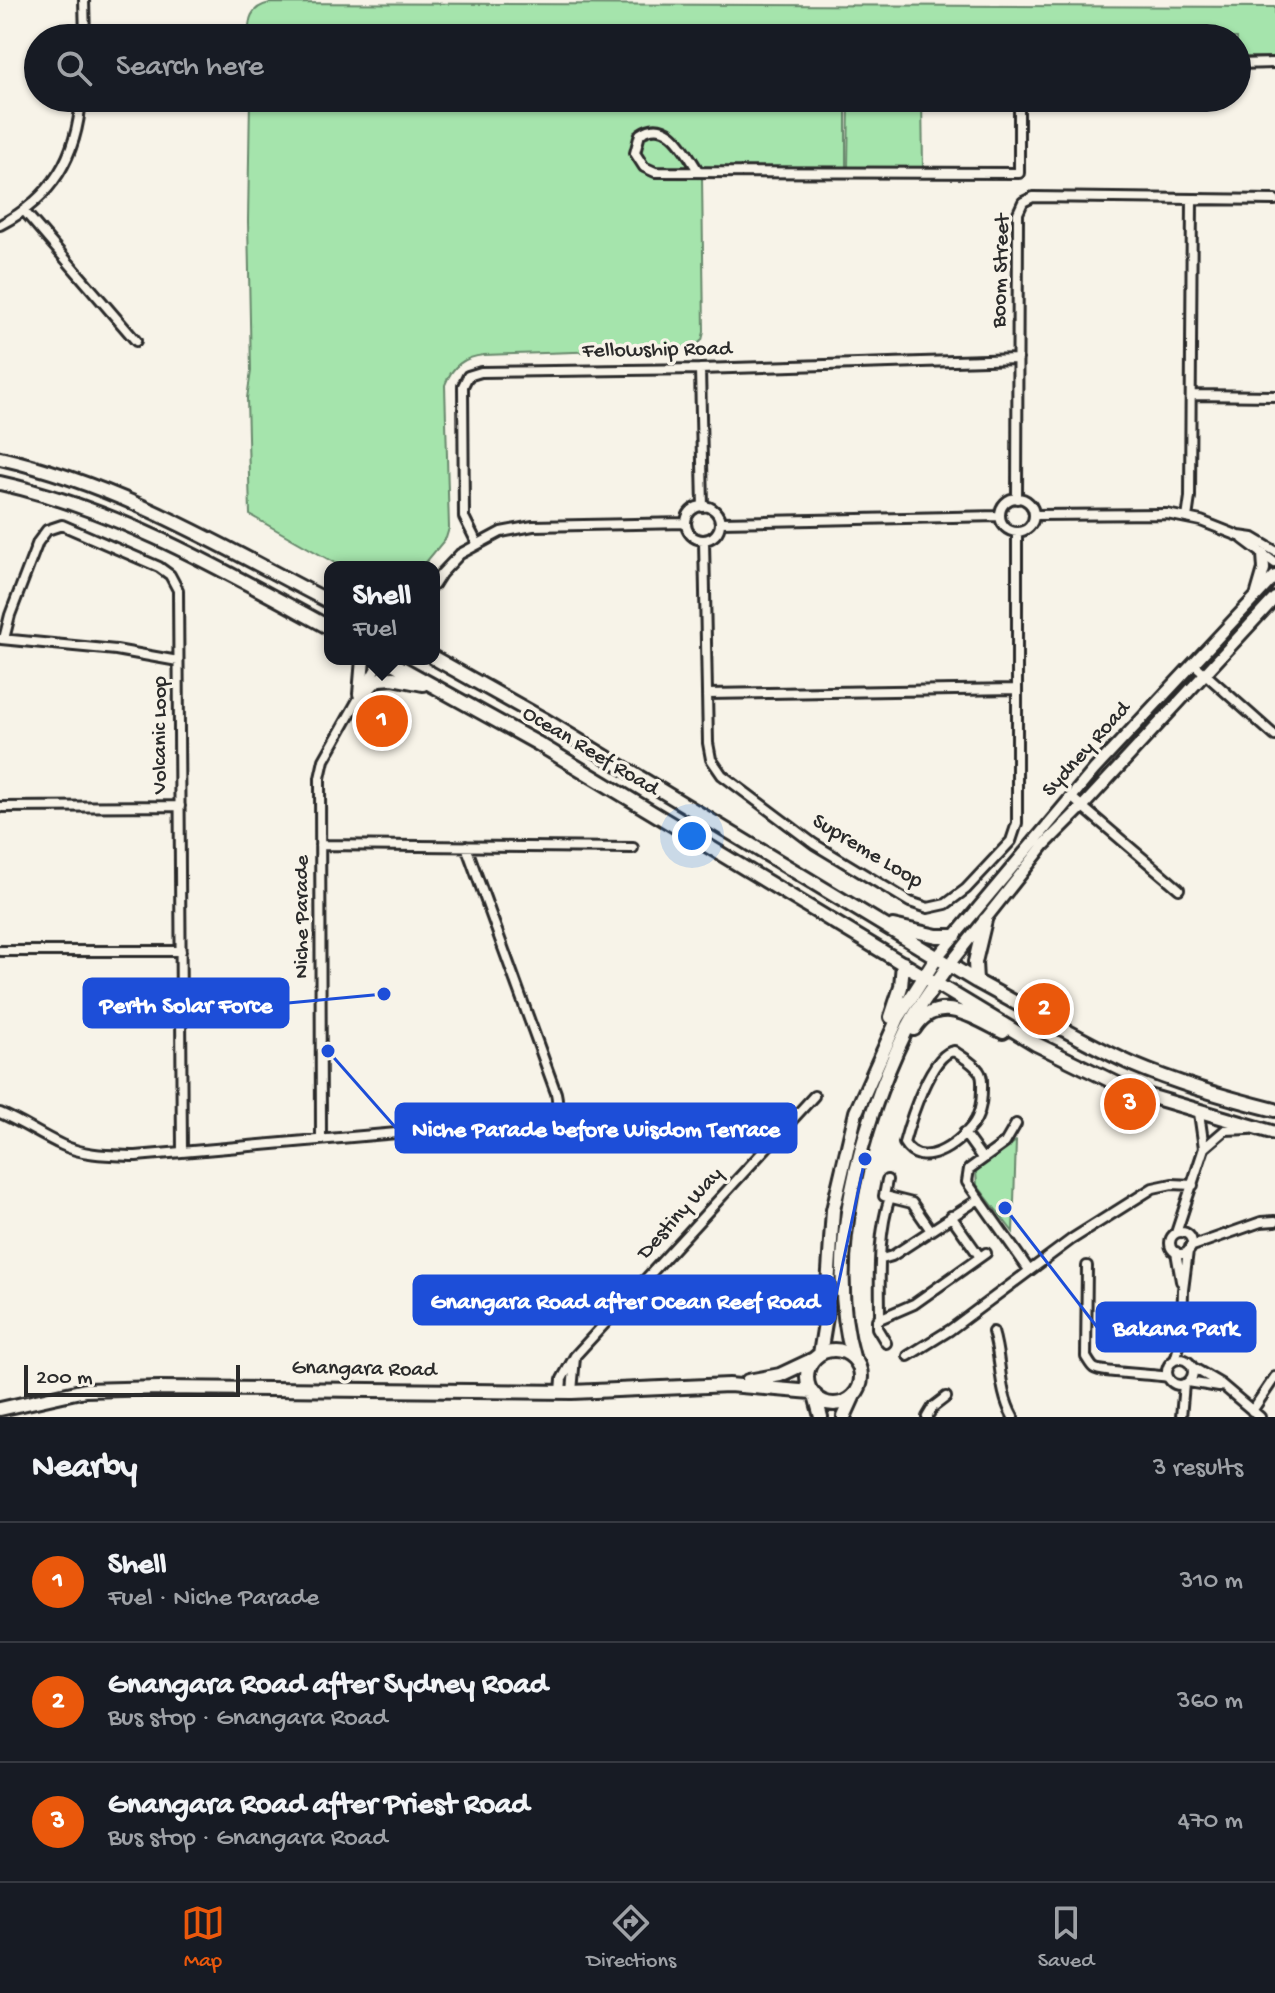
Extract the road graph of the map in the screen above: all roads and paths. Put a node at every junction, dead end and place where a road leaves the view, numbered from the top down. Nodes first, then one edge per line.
1 (84, 0) edge
2 (85, 24) edge
3 (1275, 63) edge
4 (1251, 64) edge
5 (79, 112) edge
6 (1019, 112) edge
7 (699, 172) junction
8 (1192, 199) junction
9 (1275, 200) edge
10 (25, 212) junction
11 (0, 225) edge
12 (136, 341) dead end
13 (1018, 359) junction
14 (700, 369) junction
15 (1191, 395) junction
16 (1275, 396) edge
17 (0, 458) edge
18 (0, 483) edge
19 (1017, 499) junction
20 (703, 507) junction
21 (1034, 515) junction
22 (999, 516) junction
23 (1187, 518) junction
24 (721, 522) junction
25 (686, 523) junction
26 (1017, 533) junction
27 (704, 541) junction
28 (477, 543) junction
29 (1269, 552) edge
30 (1275, 563) edge
31 (440, 576) edge
32 (1275, 576) edge
33 (1255, 598) junction
34 (1275, 598) edge
35 (324, 599) edge
36 (324, 625) edge
37 (2, 639) edge
38 (178, 661) junction
39 (440, 661) edge
40 (1194, 664) junction
41 (362, 665) edge
42 (383, 665) edge
43 (385, 665) edge
44 (396, 665) edge
45 (1204, 674) junction
46 (380, 679) junction
47 (434, 686) junction
48 (1017, 689) junction
49 (707, 694) junction
50 (358, 699) junction
51 (1275, 736) edge
52 (1071, 797) junction
53 (180, 806) junction
54 (0, 807) edge
55 (1082, 807) junction
56 (320, 845) junction
57 (466, 846) junction
58 (633, 848) dead end
59 (1179, 889) dead end
60 (985, 920) junction
61 (879, 922) junction
62 (955, 936) junction
63 (0, 951) edge
64 (181, 951) junction
65 (937, 957) junction
66 (903, 963) junction
67 (949, 965) junction
68 (924, 976) junction
69 (976, 981) junction
70 (936, 983) junction
71 (886, 1040) junction
72 (1036, 1044) junction
73 (885, 1079) junction
74 (814, 1096) dead end
75 (1275, 1110) edge
76 (0, 1113) edge
77 (1199, 1113) junction
78 (1016, 1124) dead end
79 (1258, 1129) junction
80 (964, 1133) junction
81 (1275, 1133) edge
82 (321, 1139) junction
83 (1204, 1148) junction
84 (182, 1151) junction
85 (982, 1158) junction
86 (887, 1180) dead end
87 (1193, 1185) junction
88 (890, 1197) junction
89 (979, 1199) junction
90 (1183, 1214) junction
91 (951, 1216) junction
92 (1275, 1221) edge
93 (930, 1229) junction
94 (1176, 1233) junction
95 (1189, 1243) junction
96 (1176, 1252) junction
97 (882, 1259) junction
98 (1087, 1266) dead end
99 (1029, 1270) junction
100 (1183, 1290) junction
101 (880, 1319) junction
102 (993, 1332) dead end
103 (1182, 1336) junction
104 (886, 1343) dead end
105 (817, 1356) junction
106 (908, 1356) dead end
107 (853, 1357) junction
108 (1190, 1364) junction
109 (1176, 1376) junction
110 (1275, 1377) edge
111 (729, 1385) junction
112 (1224, 1388) junction
113 (566, 1392) junction
114 (814, 1394) junction
115 (854, 1395) junction
116 (946, 1397) dead end
117 (0, 1409) edge
118 (1182, 1413) edge
119 (1256, 1414) edge
120 (821, 1417) edge
121 (844, 1417) edge
122 (927, 1417) edge
123 (1013, 1417) edge

1 - 2 street
3 - 4 street
5 - 10 street
6 - 7 street
7 - 7 street
8 - 9 street, Boom Street
8 - 13 street, Boom Street
8 - 15 street
10 - 11 street
10 - 12 street
13 - 14 street, Fellowship Road
13 - 19 street, Boom Street
14 - 20 street
14 - 28 street, Fellowship Road
15 - 16 street
15 - 23 street
17 - 35 main road
18 - 36 main road
19 - 21 street
19 - 22 street
20 - 24 street
20 - 25 street
21 - 23 street
21 - 26 street
22 - 24 street
22 - 26 street
23 - 29 street
24 - 27 street
25 - 27 street
25 - 28 street
26 - 48 street, Supreme Loop
27 - 49 street, Supreme Loop
28 - 31 street
29 - 30 street
29 - 33 street
32 - 33 street, Sydney Road
33 - 40 street, Sydney Road
34 - 45 street, Sydney Road
37 - 38 street
37 - 38 street, Volcanic Loop
38 - 53 street, Volcanic Loop
39 - 61 main road, Ocean Reef Road
40 - 45 street
40 - 52 street, Sydney Road
41 - 50 main road
42 - 50 street, Niche Parade
43 - 46 street, Niche Parade
44 - 47 main road, Ocean Reef Road
45 - 51 street
45 - 55 street, Sydney Road
46 - 47 main road
46 - 50 street, Niche Parade
47 - 66 main road, Ocean Reef Road
48 - 49 street
48 - 49 street, Supreme Loop
50 - 56 street, Niche Parade
52 - 55 street
52 - 62 street, Sydney Road
53 - 54 street
53 - 64 street, Volcanic Loop
55 - 59 street
55 - 60 street, Sydney Road
56 - 57 street
56 - 82 street, Niche Parade
57 - 58 street
57 - 82 street
60 - 67 street, Sydney Road
60 - 69 main road
61 - 62 main road
61 - 65 main road, Ocean Reef Road
62 - 65 street, Sydney Road
63 - 64 street
64 - 84 street, Volcanic Loop
65 - 67 main road, Ocean Reef Road
65 - 68 main road
66 - 68 main road, Ocean Reef Road
66 - 71 main road
67 - 69 main road
67 - 70 main road
68 - 70 main road, Ocean Reef Road
68 - 71 main road
69 - 75 main road
70 - 72 main road
70 - 73 main road
71 - 105 main road
72 - 73 main road
72 - 77 main road
73 - 107 main road
74 - 113 street, Destiny Way
76 - 84 street
77 - 79 main road
77 - 83 street
78 - 85 street
79 - 81 main road
79 - 83 street
80 - 80 street
80 - 85 street
82 - 84 street
83 - 87 street
85 - 89 street
86 - 88 street
87 - 90 street
87 - 99 street
88 - 93 street
88 - 97 street
89 - 91 street
89 - 99 street
90 - 94 street
90 - 95 street
91 - 93 street
91 - 101 street
92 - 95 street
93 - 97 street
94 - 95 street
94 - 96 street
95 - 96 street
95 - 100 street
96 - 100 street
97 - 101 street
98 - 109 street
99 - 106 street
100 - 103 street
101 - 104 street
102 - 123 street
103 - 108 street
103 - 109 street
105 - 107 main road
105 - 111 main road, Gnangara Road
105 - 114 main road
107 - 115 main road
108 - 109 street
108 - 109 street
108 - 112 street
109 - 112 street
109 - 118 street
110 - 119 street
111 - 113 main road, Gnangara Road
111 - 114 main road, Gnangara Road
112 - 119 street
113 - 117 main road, Gnangara Road
114 - 115 main road
114 - 120 main road
115 - 121 main road
116 - 122 street

